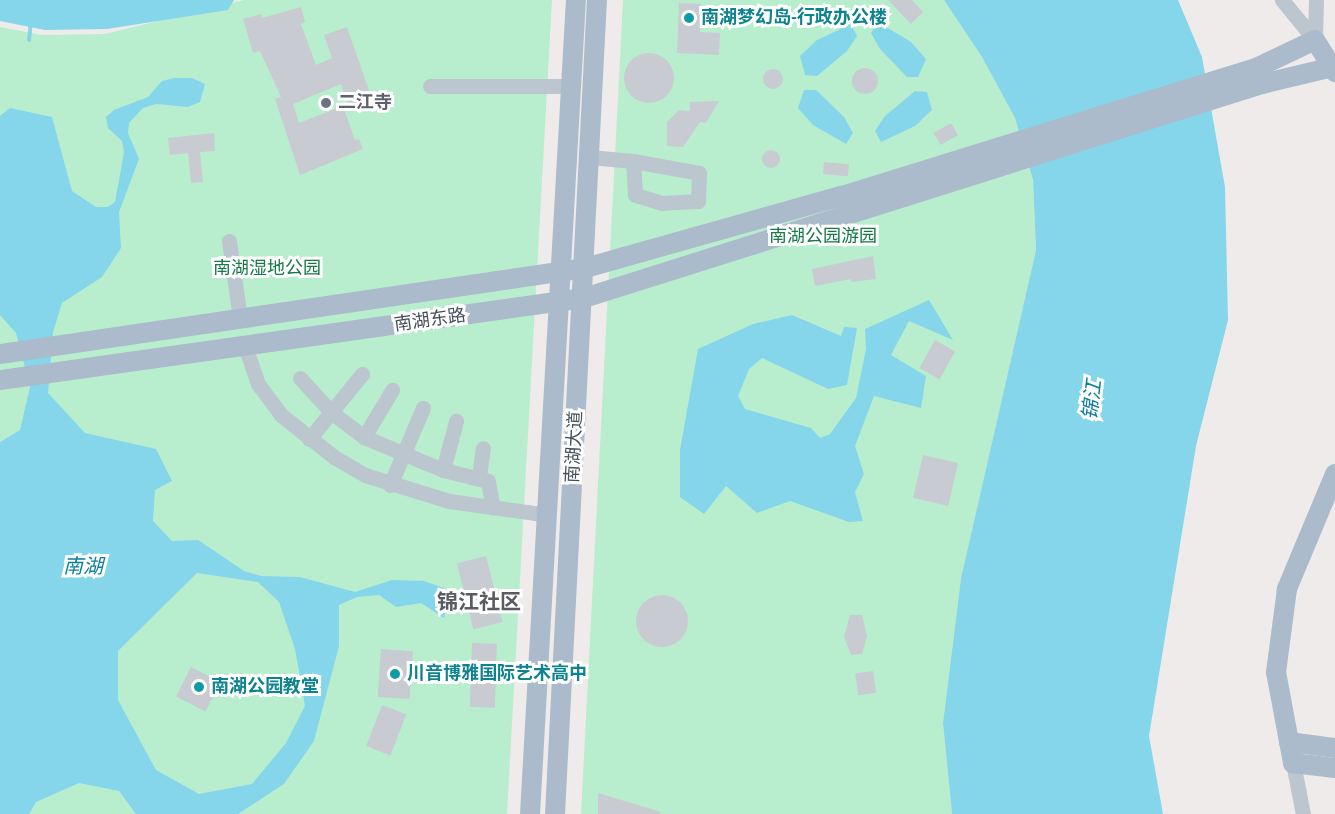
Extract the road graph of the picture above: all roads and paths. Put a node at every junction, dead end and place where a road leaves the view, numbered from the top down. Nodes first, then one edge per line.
1 (576, 0) edge
2 (597, 0) edge
3 (1282, 0) edge
4 (1316, 0) edge
5 (1315, 40) junction
6 (1334, 70) edge
7 (1259, 76) junction
8 (430, 86) dead end
9 (572, 86) junction
10 (590, 158) junction
11 (633, 161) junction
12 (229, 241) dead end
13 (585, 268) junction
14 (563, 272) junction
15 (584, 298) junction
16 (561, 303) junction
17 (240, 318) junction
18 (245, 346) junction
19 (3, 353) edge
20 (362, 374) dead end
21 (300, 378) dead end
22 (5, 379) edge
23 (392, 390) dead end
24 (423, 408) dead end
25 (331, 412) junction
26 (456, 421) dead end
27 (364, 437) junction
28 (309, 439) junction
29 (483, 448) dead end
30 (403, 456) junction
31 (443, 470) junction
32 (1335, 474) edge
33 (479, 476) junction
34 (390, 485) junction
35 (1330, 497) edge
36 (493, 508) junction
37 (548, 515) junction
38 (1288, 742) junction
39 (1335, 748) edge
40 (1293, 763) junction
41 (1335, 768) edge
42 (530, 814) edge
43 (555, 814) edge
44 (1303, 814) edge

1 - 9 main road, 南湖大道
2 - 10 main road, 南湖大道
3 - 5 street
4 - 5 street
5 - 6 main road
5 - 7 main road
6 - 7 main road
7 - 13 main road, 南湖东路
7 - 15 main road, 南湖东路
8 - 9 street
9 - 14 main road, 南湖大道
10 - 11 street
10 - 13 main road, 南湖大道
11 - 11 street
12 - 17 street
13 - 14 main road, 南湖东路
13 - 15 main road, 南湖大道
14 - 16 main road, 南湖大道
14 - 17 main road, 南湖东路
15 - 16 main road, 南湖东路
15 - 43 main road, 南湖大道
16 - 18 main road, 南湖东路
16 - 37 main road, 南湖大道
17 - 19 main road, 南湖东路
18 - 22 main road, 南湖东路
18 - 28 street
20 - 25 street
21 - 25 street
23 - 27 street
24 - 30 street
25 - 27 street
25 - 28 street
26 - 31 street
27 - 30 street
28 - 34 street
29 - 33 street
30 - 31 street
30 - 34 street
31 - 33 street
32 - 35 main road
33 - 36 street
34 - 36 street
35 - 38 main road
36 - 37 street
37 - 42 main road, 南湖大道
38 - 39 main road
38 - 40 main road
40 - 41 main road
40 - 44 street

